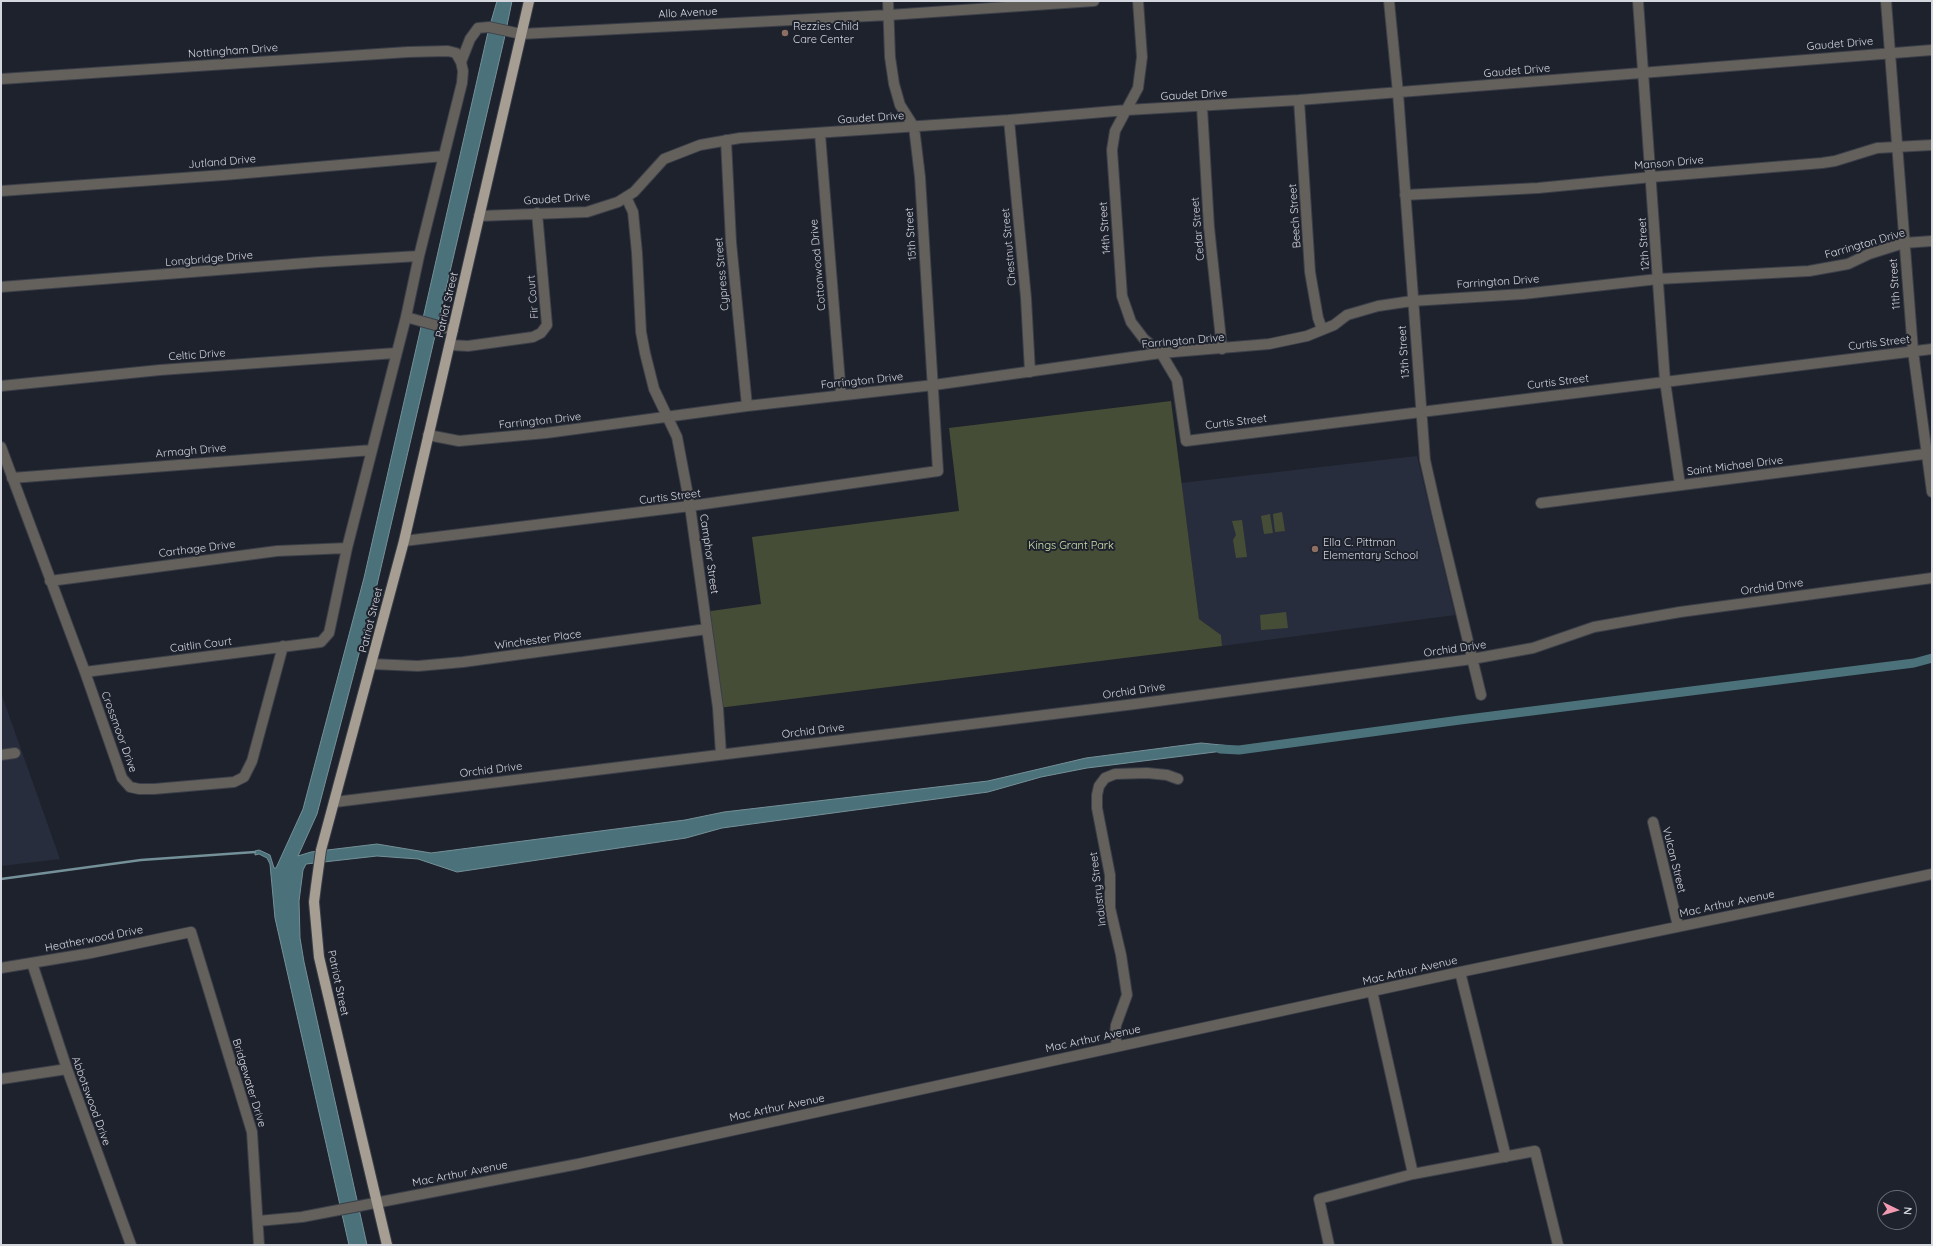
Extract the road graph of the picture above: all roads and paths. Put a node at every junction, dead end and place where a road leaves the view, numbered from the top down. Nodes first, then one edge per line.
1 (529, 1) edge
2 (888, 1) edge
3 (1094, 1) edge
4 (1138, 1) edge
5 (1389, 1) edge
6 (1638, 1) edge
7 (1886, 1) edge
8 (889, 15) junction
9 (522, 34) junction
10 (1932, 50) edge
11 (1890, 52) junction
12 (462, 62) junction
13 (1644, 73) junction
14 (1, 79) edge
15 (1398, 93) junction
16 (1299, 100) junction
17 (1202, 106) junction
18 (1127, 110) junction
19 (1009, 120) junction
20 (914, 127) junction
21 (820, 134) junction
22 (726, 140) junction
23 (1932, 145) edge
24 (1898, 146) junction
25 (444, 156) junction
26 (1652, 177) junction
27 (1, 191) edge
28 (1405, 195) junction
29 (626, 197) junction
30 (537, 213) junction
31 (479, 216) junction
32 (1932, 241) edge
33 (1904, 243) junction
34 (419, 256) junction
35 (1658, 279) junction
36 (1, 287) edge
37 (1412, 301) junction
38 (406, 318) junction
39 (450, 329) junction
40 (1322, 329) junction
41 (450, 345) junction
42 (1222, 349) junction
43 (1932, 349) edge
44 (1913, 351) junction
45 (396, 353) junction
46 (1161, 353) junction
47 (1030, 372) junction
48 (1665, 381) junction
49 (1, 386) edge
50 (934, 386) junction
51 (841, 395) junction
52 (747, 406) junction
53 (1421, 412) junction
54 (668, 417) junction
55 (428, 435) junction
56 (1186, 440) joint
57 (1, 447) edge
58 (372, 450) junction
59 (1929, 453) edge
60 (938, 471) joint
61 (12, 478) junction
62 (1680, 485) junction
63 (1932, 492) edge
64 (1541, 503) dead end
65 (690, 506) junction
66 (404, 541) junction
67 (347, 548) junction
68 (1932, 578) edge
69 (50, 581) junction
70 (707, 629) junction
71 (283, 646) junction
72 (1472, 660) junction
73 (372, 664) junction
74 (85, 672) junction
75 (1481, 695) dead end
76 (15, 753) dead end
77 (721, 754) junction
78 (1, 755) edge
79 (1178, 779) dead end
80 (335, 802) junction
81 (1653, 822) dead end
82 (1932, 874) edge
83 (1678, 926) junction
84 (191, 932) joint
85 (32, 963) junction
86 (1, 968) edge
87 (1460, 972) junction
88 (1372, 992) junction
89 (1117, 1046) junction
90 (67, 1069) junction
91 (1, 1080) edge
92 (1506, 1157) junction
93 (1413, 1174) junction
94 (378, 1202) junction
95 (258, 1221) junction
96 (132, 1245) edge
97 (259, 1245) edge
98 (387, 1245) edge
99 (1329, 1245) edge
100 (1558, 1245) edge

1 - 9 main road, Patriot Street
2 - 8 street, 15th Street
3 - 8 street, Allo Avenue
4 - 18 street, 14th Street
5 - 15 street, 13th Street
6 - 13 street, 12th Street
7 - 11 street, 11th Street
8 - 9 street, Allo Avenue
8 - 20 street, 15th Street
9 - 12 street, Allo Avenue
9 - 31 main road, Patriot Street
10 - 11 street, Gaudet Drive
11 - 13 street, Gaudet Drive
11 - 24 street, 11th Street
12 - 14 street, Nottingham Drive
12 - 25 street
13 - 15 street, Gaudet Drive
13 - 26 street, 12th Street
15 - 16 street, Gaudet Drive
15 - 28 street, 13th Street
16 - 17 street, Gaudet Drive
16 - 40 street, Beech Street
17 - 18 street, Gaudet Drive
17 - 42 street, Cedar Street
18 - 19 street, Gaudet Drive
18 - 46 street, 14th Street
19 - 20 street, Gaudet Drive
19 - 47 street, Chestnut Street
20 - 21 street, Gaudet Drive
20 - 50 street, 15th Street
21 - 22 street, Gaudet Drive
21 - 51 street, Cottonwood Drive
22 - 29 street, Gaudet Drive
22 - 52 street, Cypress Street
23 - 24 street, Manson Drive
24 - 26 street, Manson Drive
24 - 33 street, 11th Street
25 - 27 street, Jutland Drive
25 - 34 street
26 - 28 street, Manson Drive
26 - 35 street, 12th Street
28 - 37 street, 13th Street
29 - 30 street, Gaudet Drive
29 - 54 street, Camphor Street
30 - 31 street, Gaudet Drive
30 - 41 street, Fir Court
31 - 39 main road, Patriot Street
32 - 33 street, Farrington Drive
33 - 35 street, Farrington Drive
33 - 44 street, 11th Street
34 - 36 street, Longbridge Drive
34 - 38 street
35 - 37 street, Farrington Drive
35 - 48 street, 12th Street
37 - 40 street, Farrington Drive
37 - 53 street, 13th Street
38 - 39 street
38 - 45 street
39 - 41 main road, Patriot Street
40 - 42 street, Farrington Drive
41 - 55 main road, Patriot Street
42 - 46 street, Farrington Drive
43 - 44 street, Curtis Street
44 - 48 street, Curtis Street
44 - 59 street, 11th Street
45 - 49 street, Celtic Drive
45 - 58 street
46 - 47 street, Farrington Drive
46 - 56 street, 14th Street
47 - 50 street, Farrington Drive
48 - 53 street, Curtis Street
48 - 62 street, 12th Street
50 - 51 street, Farrington Drive
50 - 60 street, 15th Street
51 - 52 street, Farrington Drive
52 - 54 street, Farrington Drive
53 - 56 street, Curtis Street
53 - 72 street, 13th Street
54 - 55 street, Farrington Drive
54 - 65 street, Camphor Street
55 - 66 main road, Patriot Street
57 - 61 street, Crossmoor Drive
58 - 61 street, Armagh Drive
58 - 67 street
59 - 62 street, Saint Michael Drive
59 - 63 street, 11th Street
60 - 65 street, Curtis Street
61 - 69 street, Crossmoor Drive
62 - 64 street, Saint Michael Drive
65 - 66 street, Curtis Street
65 - 70 street, Camphor Street
66 - 73 main road, Patriot Street
67 - 69 street, Carthage Drive
67 - 71 street, Caitlin Court
68 - 72 street, Orchid Drive
69 - 74 street, Crossmoor Drive
70 - 73 street, Winchester Place
70 - 77 street, Camphor Street
71 - 74 street, Caitlin Court
71 - 74 street, Crossmoor Drive
72 - 75 street, 13th Street
72 - 77 street, Orchid Drive
73 - 80 main road, Patriot Street
76 - 78 street
77 - 80 street, Orchid Drive
79 - 89 street, Industry Street
80 - 94 main road, Patriot Street
81 - 83 street, Vulcan Street
82 - 83 street, Mac Arthur Avenue
83 - 87 street, Mac Arthur Avenue
84 - 85 street, Heatherwood Drive
84 - 95 street, Bridgewater Drive
85 - 86 street, Heatherwood Drive
85 - 90 street, Abbotswood Drive
87 - 88 street, Mac Arthur Avenue
87 - 92 street
88 - 89 street, Mac Arthur Avenue
88 - 93 street
89 - 94 street, Mac Arthur Avenue
90 - 91 street
90 - 96 street, Abbotswood Drive
92 - 93 street
92 - 100 street
93 - 99 street
94 - 95 street, Mac Arthur Avenue
94 - 98 main road, Patriot Street
95 - 97 street, Bridgewater Drive

